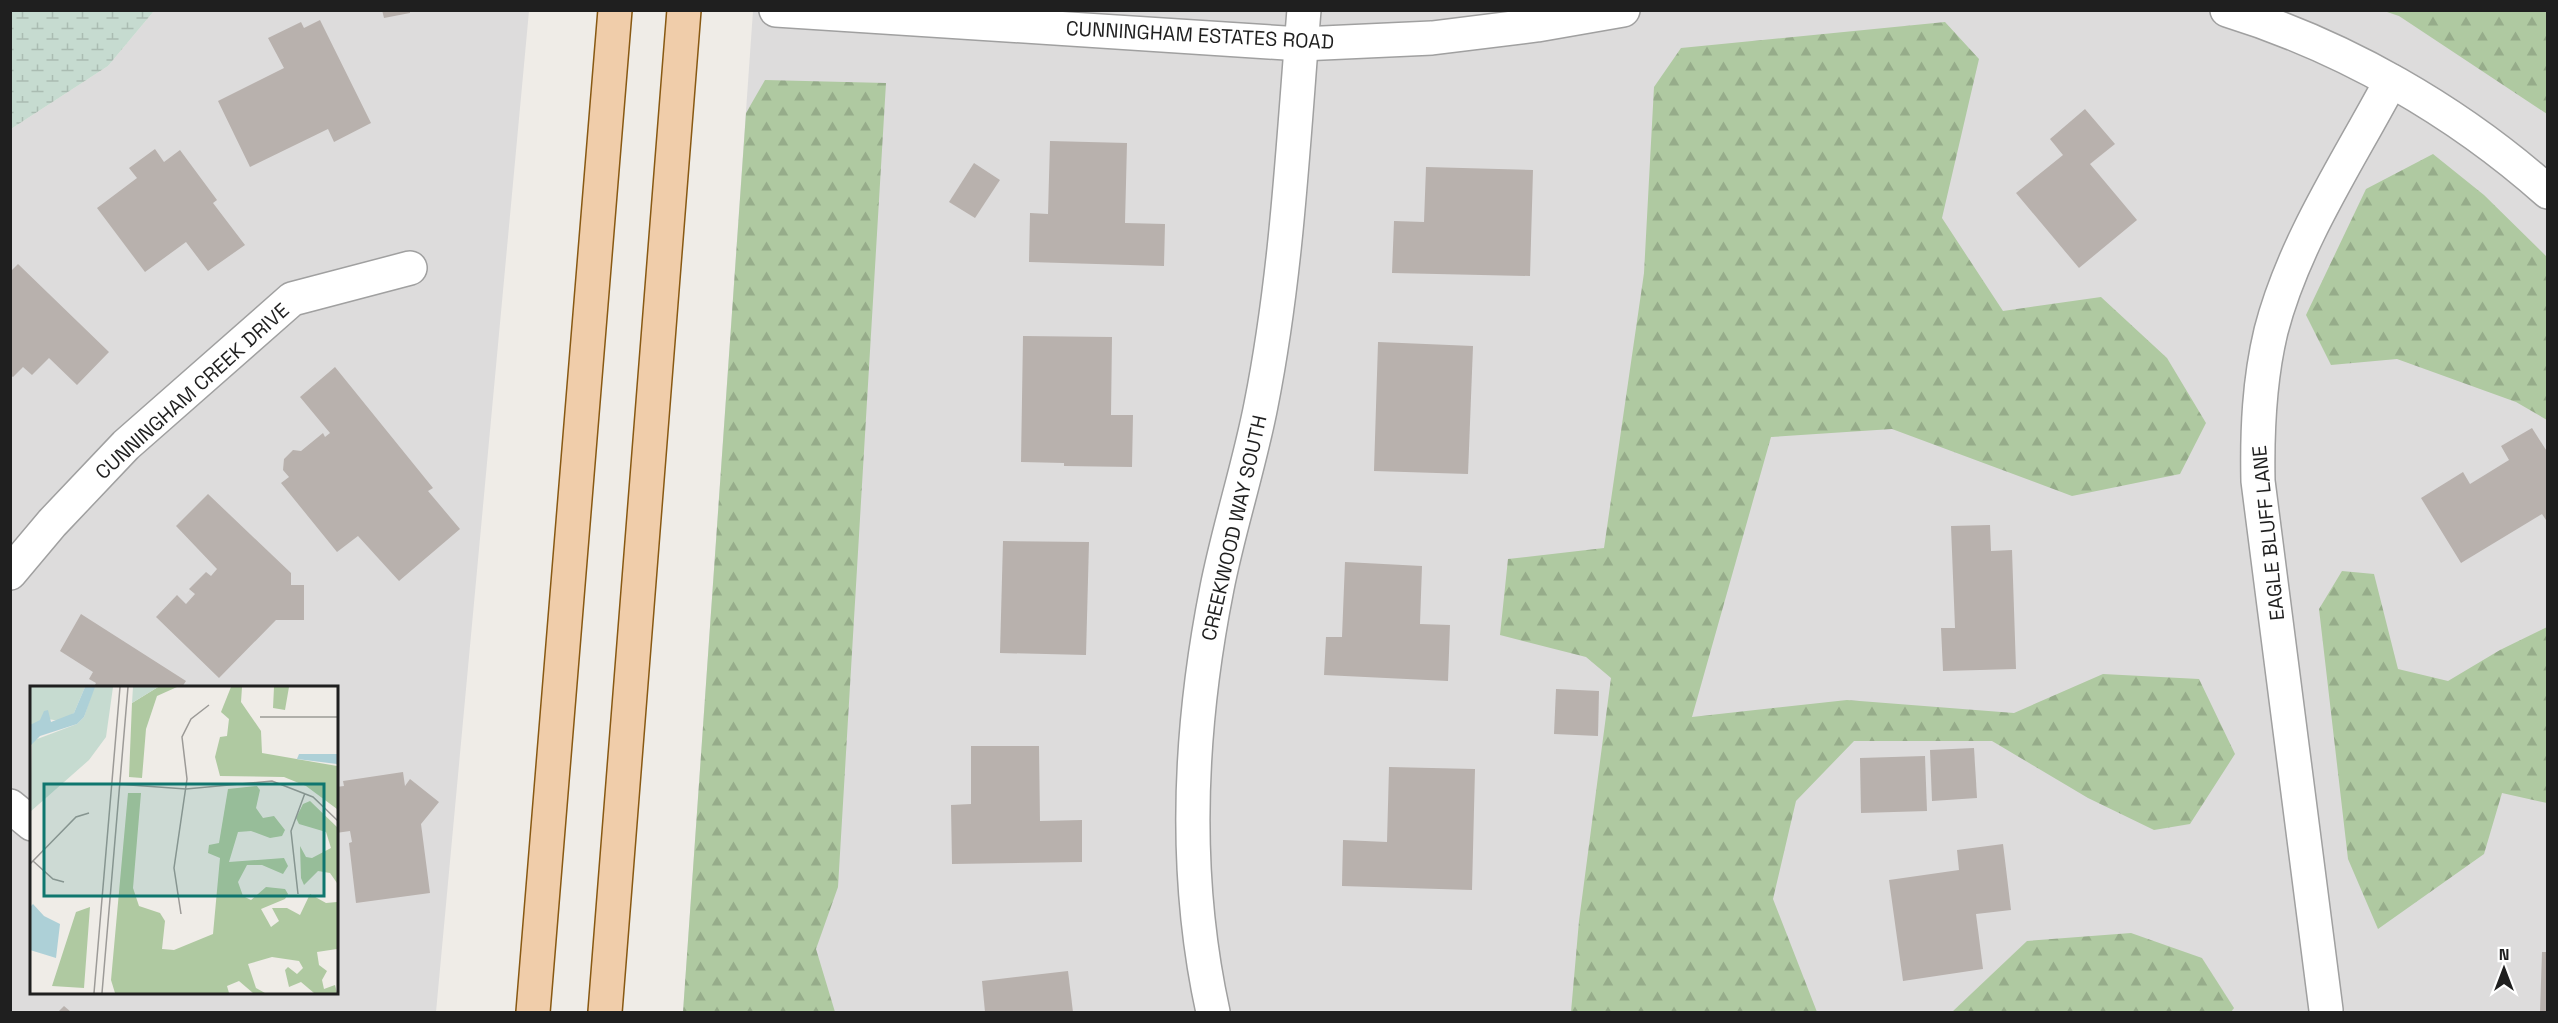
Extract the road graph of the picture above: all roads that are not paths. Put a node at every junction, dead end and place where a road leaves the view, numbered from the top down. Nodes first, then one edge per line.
1 (615, 10) edge
2 (684, 10) edge
3 (776, 10) edge
4 (1304, 10) edge
5 (1623, 10) edge
6 (2227, 10) edge
7 (1301, 44) junction
8 (2391, 81) junction
9 (2547, 192) edge
10 (410, 268) dead end
11 (10, 573) edge
12 (10, 806) edge
13 (30, 822) edge
14 (2326, 1010) dead end
15 (533, 1012) edge
16 (605, 1012) edge
17 (1213, 1012) edge

1 - 15 main road
2 - 16 main road
3 - 7 street, CUNNINGHAM ESTATES ROAD
4 - 7 street, CREEKWOOD WAY SOUTH
5 - 7 street, CUNNINGHAM ESTATES ROAD
6 - 8 street
7 - 17 street, CREEKWOOD WAY SOUTH
8 - 9 street
8 - 14 street, EAGLE BLUFF LANE
10 - 11 street, CUNNINGHAM CREEK DRIVE
12 - 13 street

